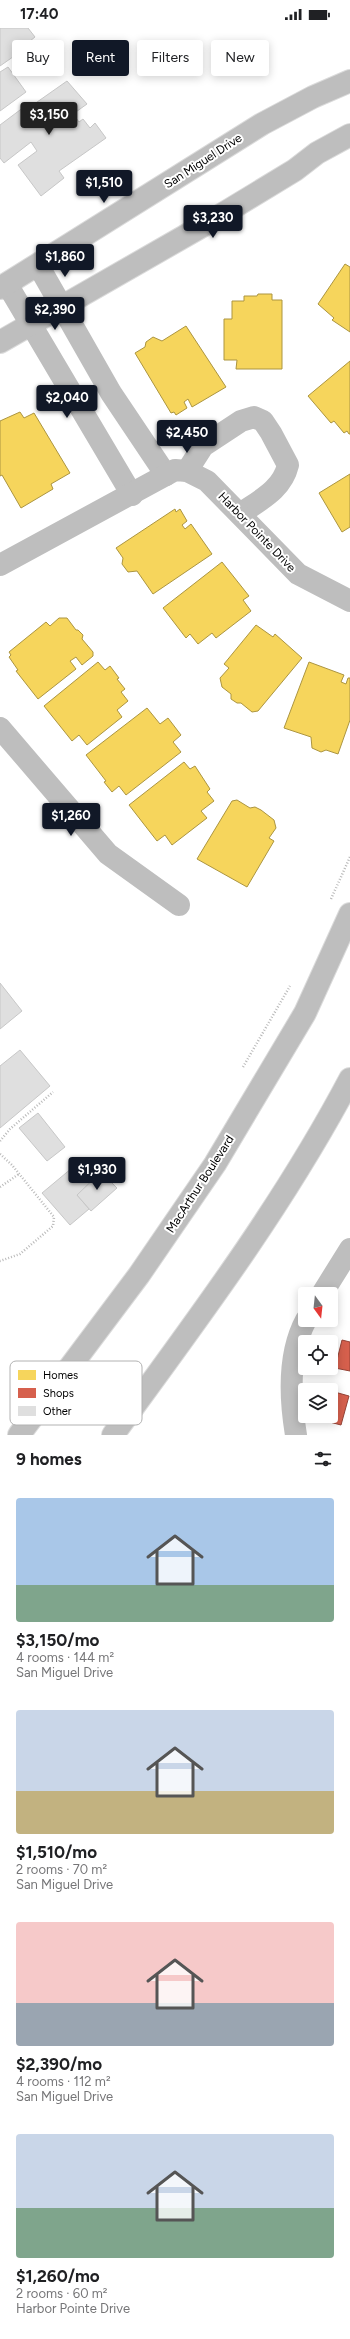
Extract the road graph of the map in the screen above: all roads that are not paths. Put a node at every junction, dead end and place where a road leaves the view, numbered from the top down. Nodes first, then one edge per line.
1 (350, 81) edge
2 (350, 135) edge
3 (38, 264) junction
4 (4, 286) edge
5 (62, 307) junction
6 (31, 325) junction
7 (0, 342) edge
8 (187, 471) junction
9 (166, 475) junction
10 (132, 495) junction
11 (240, 514) junction
12 (0, 565) edge
13 (350, 601) edge
14 (0, 728) edge
15 (179, 905) dead end
16 (350, 914) edge
17 (350, 1079) edge
18 (350, 1249) edge
19 (326, 1287) edge
20 (303, 1327) edge
21 (74, 1361) edge
22 (142, 1395) edge
23 (26, 1425) edge
24 (120, 1425) edge
25 (19, 1435) edge
26 (113, 1435) edge
27 (296, 1435) edge

1 - 3 main road, San Miguel Drive
2 - 5 main road
3 - 4 main road, San Miguel Drive
3 - 5 main road
4 - 6 main road
5 - 6 main road
5 - 9 main road
6 - 7 main road
6 - 10 main road
8 - 9 main road
8 - 11 main road, Harbor Pointe Drive
8 - 11 main road
9 - 10 main road
10 - 12 main road
11 - 13 main road, Harbor Pointe Drive
14 - 15 main road
16 - 21 main road, MacArthur Boulevard
17 - 22 main road
18 - 19 main road
20 - 27 main road
23 - 25 main road, MacArthur Boulevard
24 - 26 main road

